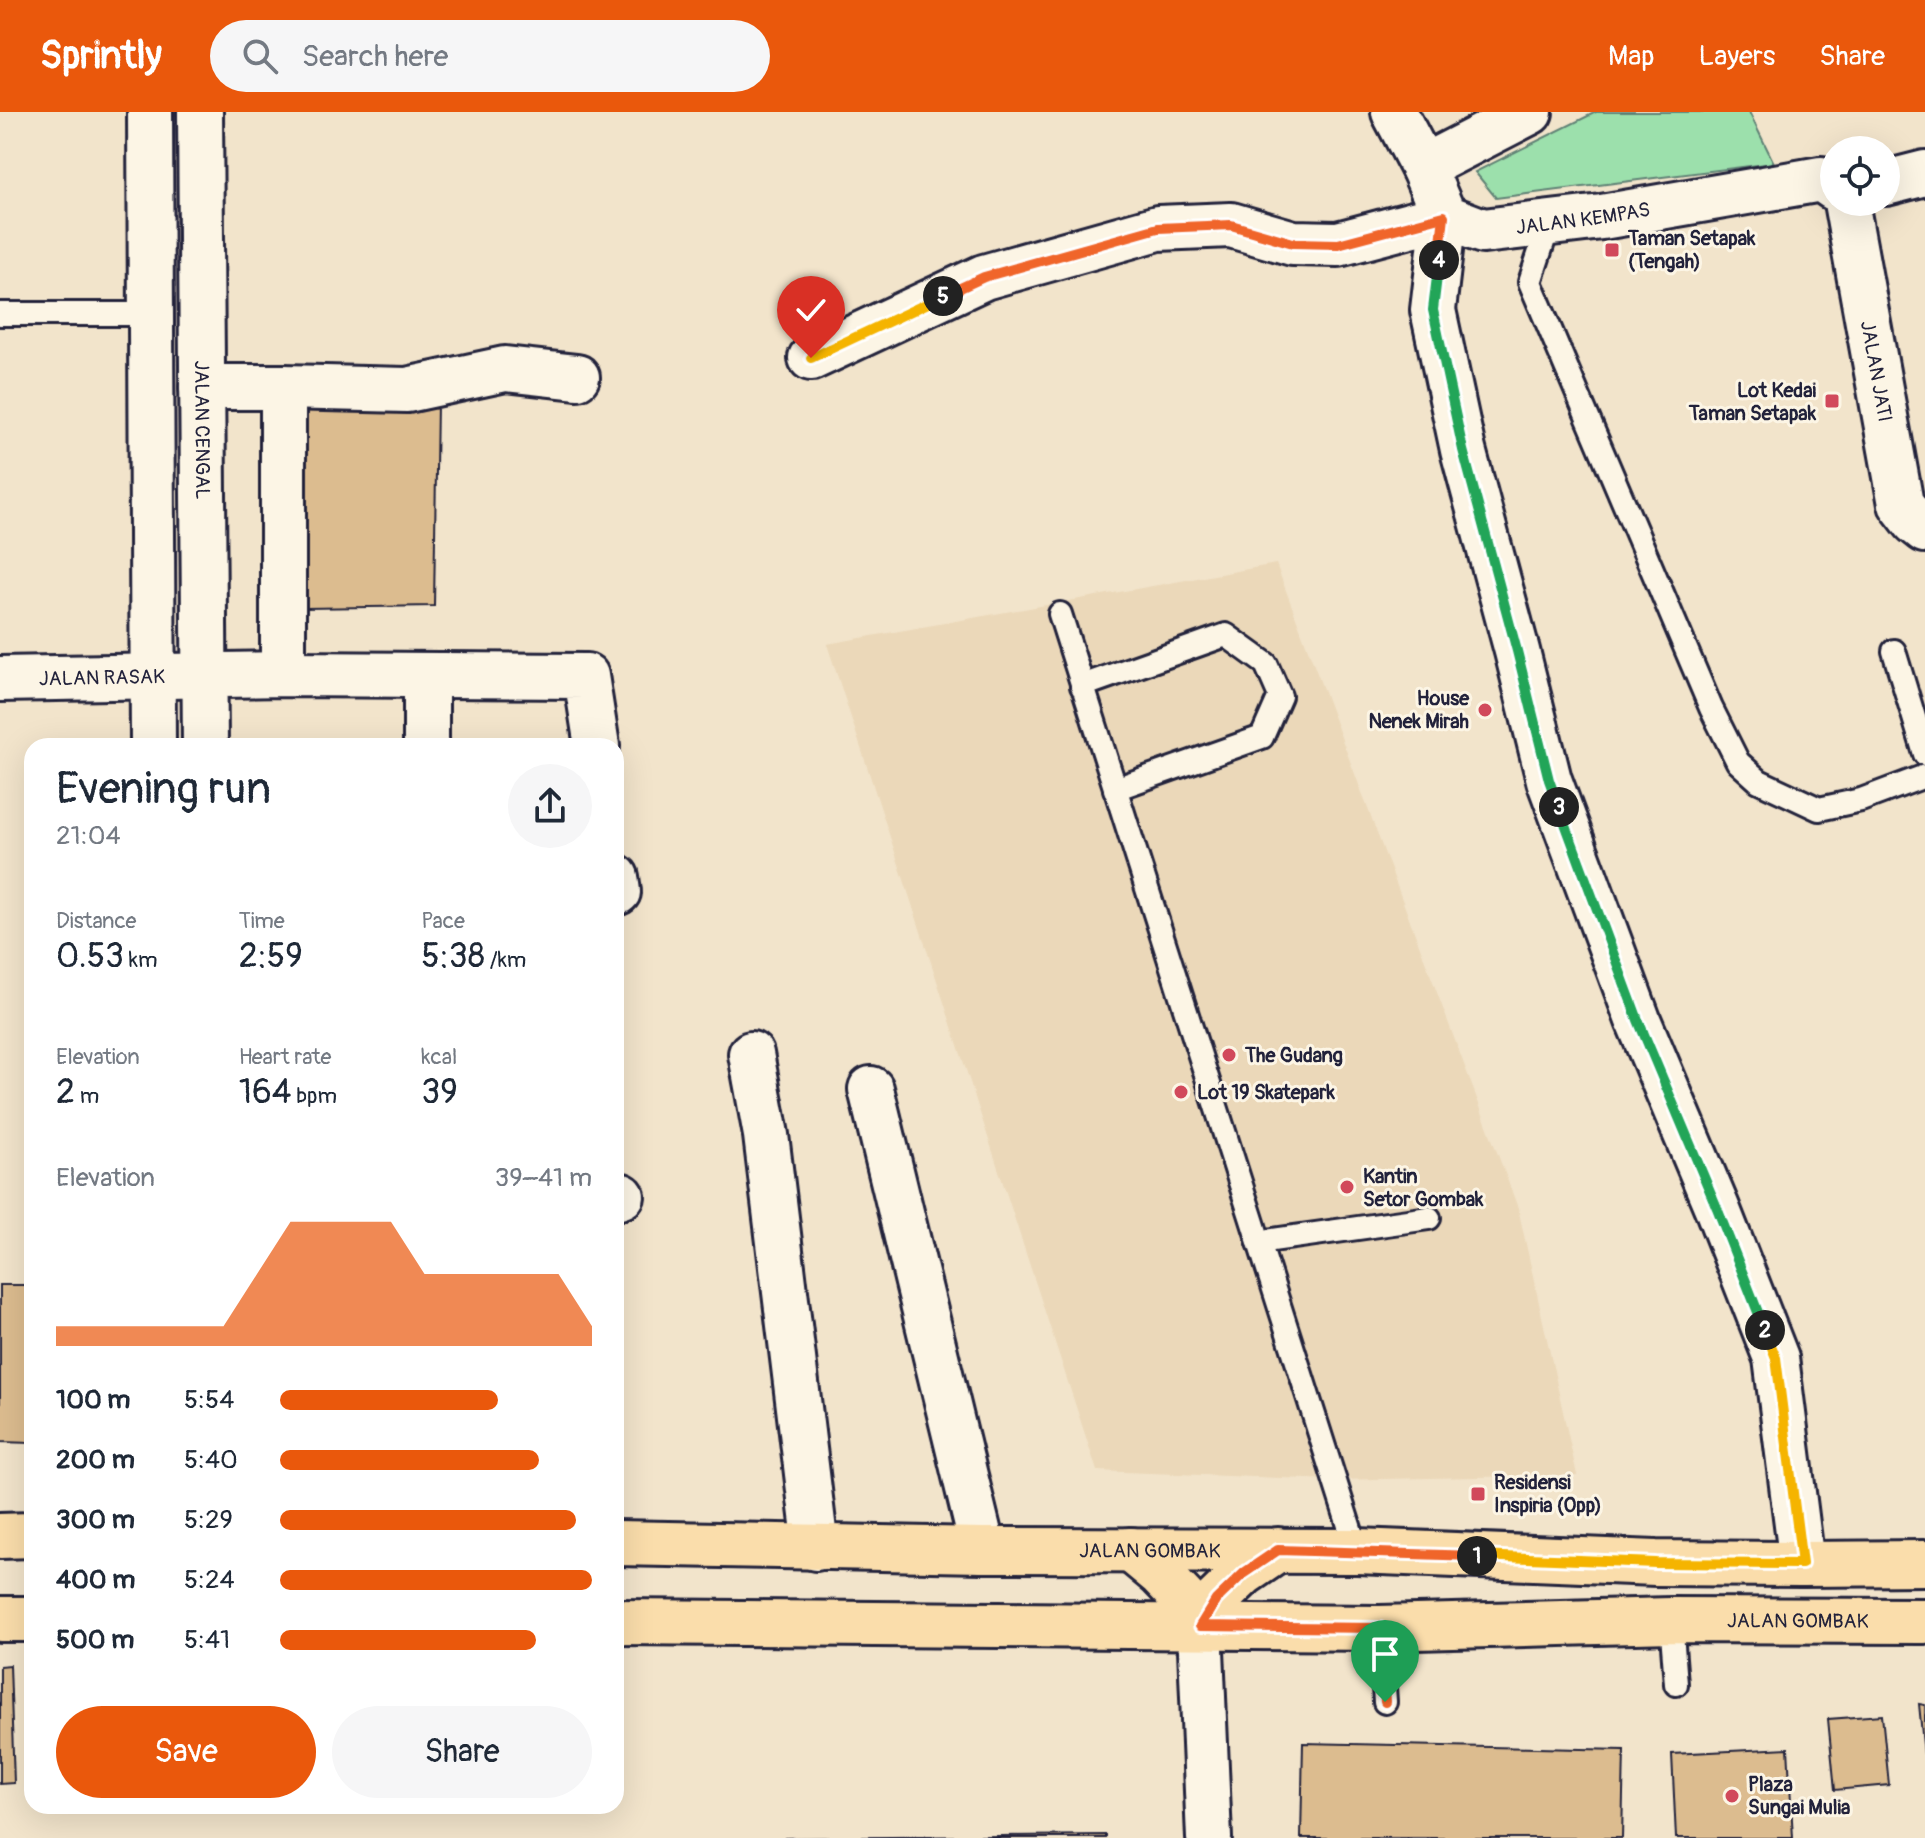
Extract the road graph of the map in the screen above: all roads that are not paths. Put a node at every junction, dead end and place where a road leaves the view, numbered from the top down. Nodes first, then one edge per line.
1 (150, 112) edge
2 (200, 112) edge
3 (1394, 112) edge
4 (1530, 112) edge
5 (1423, 167) junction
6 (1925, 173) edge
7 (1820, 179) edge
8 (1900, 179) edge
9 (1444, 216) junction
10 (1849, 216) edge
11 (1549, 224) junction
12 (0, 314) edge
13 (151, 314) junction
14 (811, 358) dead end
15 (577, 377) dead end
16 (202, 387) junction
17 (283, 387) junction
18 (1925, 530) edge
19 (1060, 614) dead end
20 (1894, 651) dead end
21 (203, 674) junction
22 (283, 674) junction
23 (426, 675) junction
24 (153, 677) junction
25 (0, 679) edge
26 (1082, 686) junction
27 (153, 738) edge
28 (205, 738) edge
29 (426, 738) edge
30 (596, 738) edge
31 (1925, 754) edge
32 (1925, 776) edge
33 (1115, 789) junction
34 (751, 1054) dead end
35 (871, 1089) dead end
36 (1429, 1218) dead end
37 (1259, 1242) junction
38 (24, 1535) edge
39 (0, 1536) edge
40 (624, 1543) edge
41 (816, 1548) junction
42 (983, 1550) junction
43 (1131, 1550) junction
44 (1278, 1550) junction
45 (1357, 1551) junction
46 (1925, 1563) edge
47 (1802, 1564) junction
48 (0, 1619) edge
49 (24, 1619) edge
50 (1671, 1620) junction
51 (1925, 1621) edge
52 (624, 1622) edge
53 (1200, 1626) junction
54 (1380, 1628) junction
55 (1676, 1684) dead end
56 (1385, 1702) dead end
57 (1209, 1838) edge

1 - 13 street
2 - 16 street, JALAN CENGAL
3 - 5 street
4 - 5 street
5 - 9 street
6 - 8 street
7 - 11 street, JALAN KEMPAS
9 - 11 street, JALAN KEMPAS
9 - 14 street
9 - 47 street
10 - 18 street, JALAN JATI
11 - 32 lane
12 - 13 lane
13 - 24 street
15 - 17 street
16 - 17 street
16 - 21 street, JALAN CENGAL
17 - 22 street
19 - 26 lane
20 - 31 lane
21 - 22 street, JALAN RASAK
21 - 24 street, JALAN RASAK
21 - 28 street, JALAN CENGAL
22 - 23 street, JALAN RASAK
23 - 29 street
23 - 30 street, JALAN RASAK
24 - 25 street, JALAN RASAK
24 - 27 street
26 - 33 lane
26 - 33 lane
33 - 37 lane
34 - 41 street
35 - 42 street
36 - 37 lane
37 - 45 lane
38 - 39 main road
40 - 41 main road, JALAN GOMBAK
41 - 42 main road, JALAN GOMBAK
42 - 43 main road, JALAN GOMBAK
43 - 44 main road, JALAN GOMBAK
43 - 53 main road
44 - 45 main road, JALAN GOMBAK
44 - 53 main road
45 - 47 main road, JALAN GOMBAK
46 - 47 main road, JALAN GOMBAK
48 - 49 main road
50 - 51 main road, JALAN GOMBAK
50 - 54 main road, JALAN GOMBAK
50 - 55 lane
52 - 53 main road, JALAN GOMBAK
53 - 54 main road, JALAN GOMBAK
53 - 57 street
54 - 56 lane

